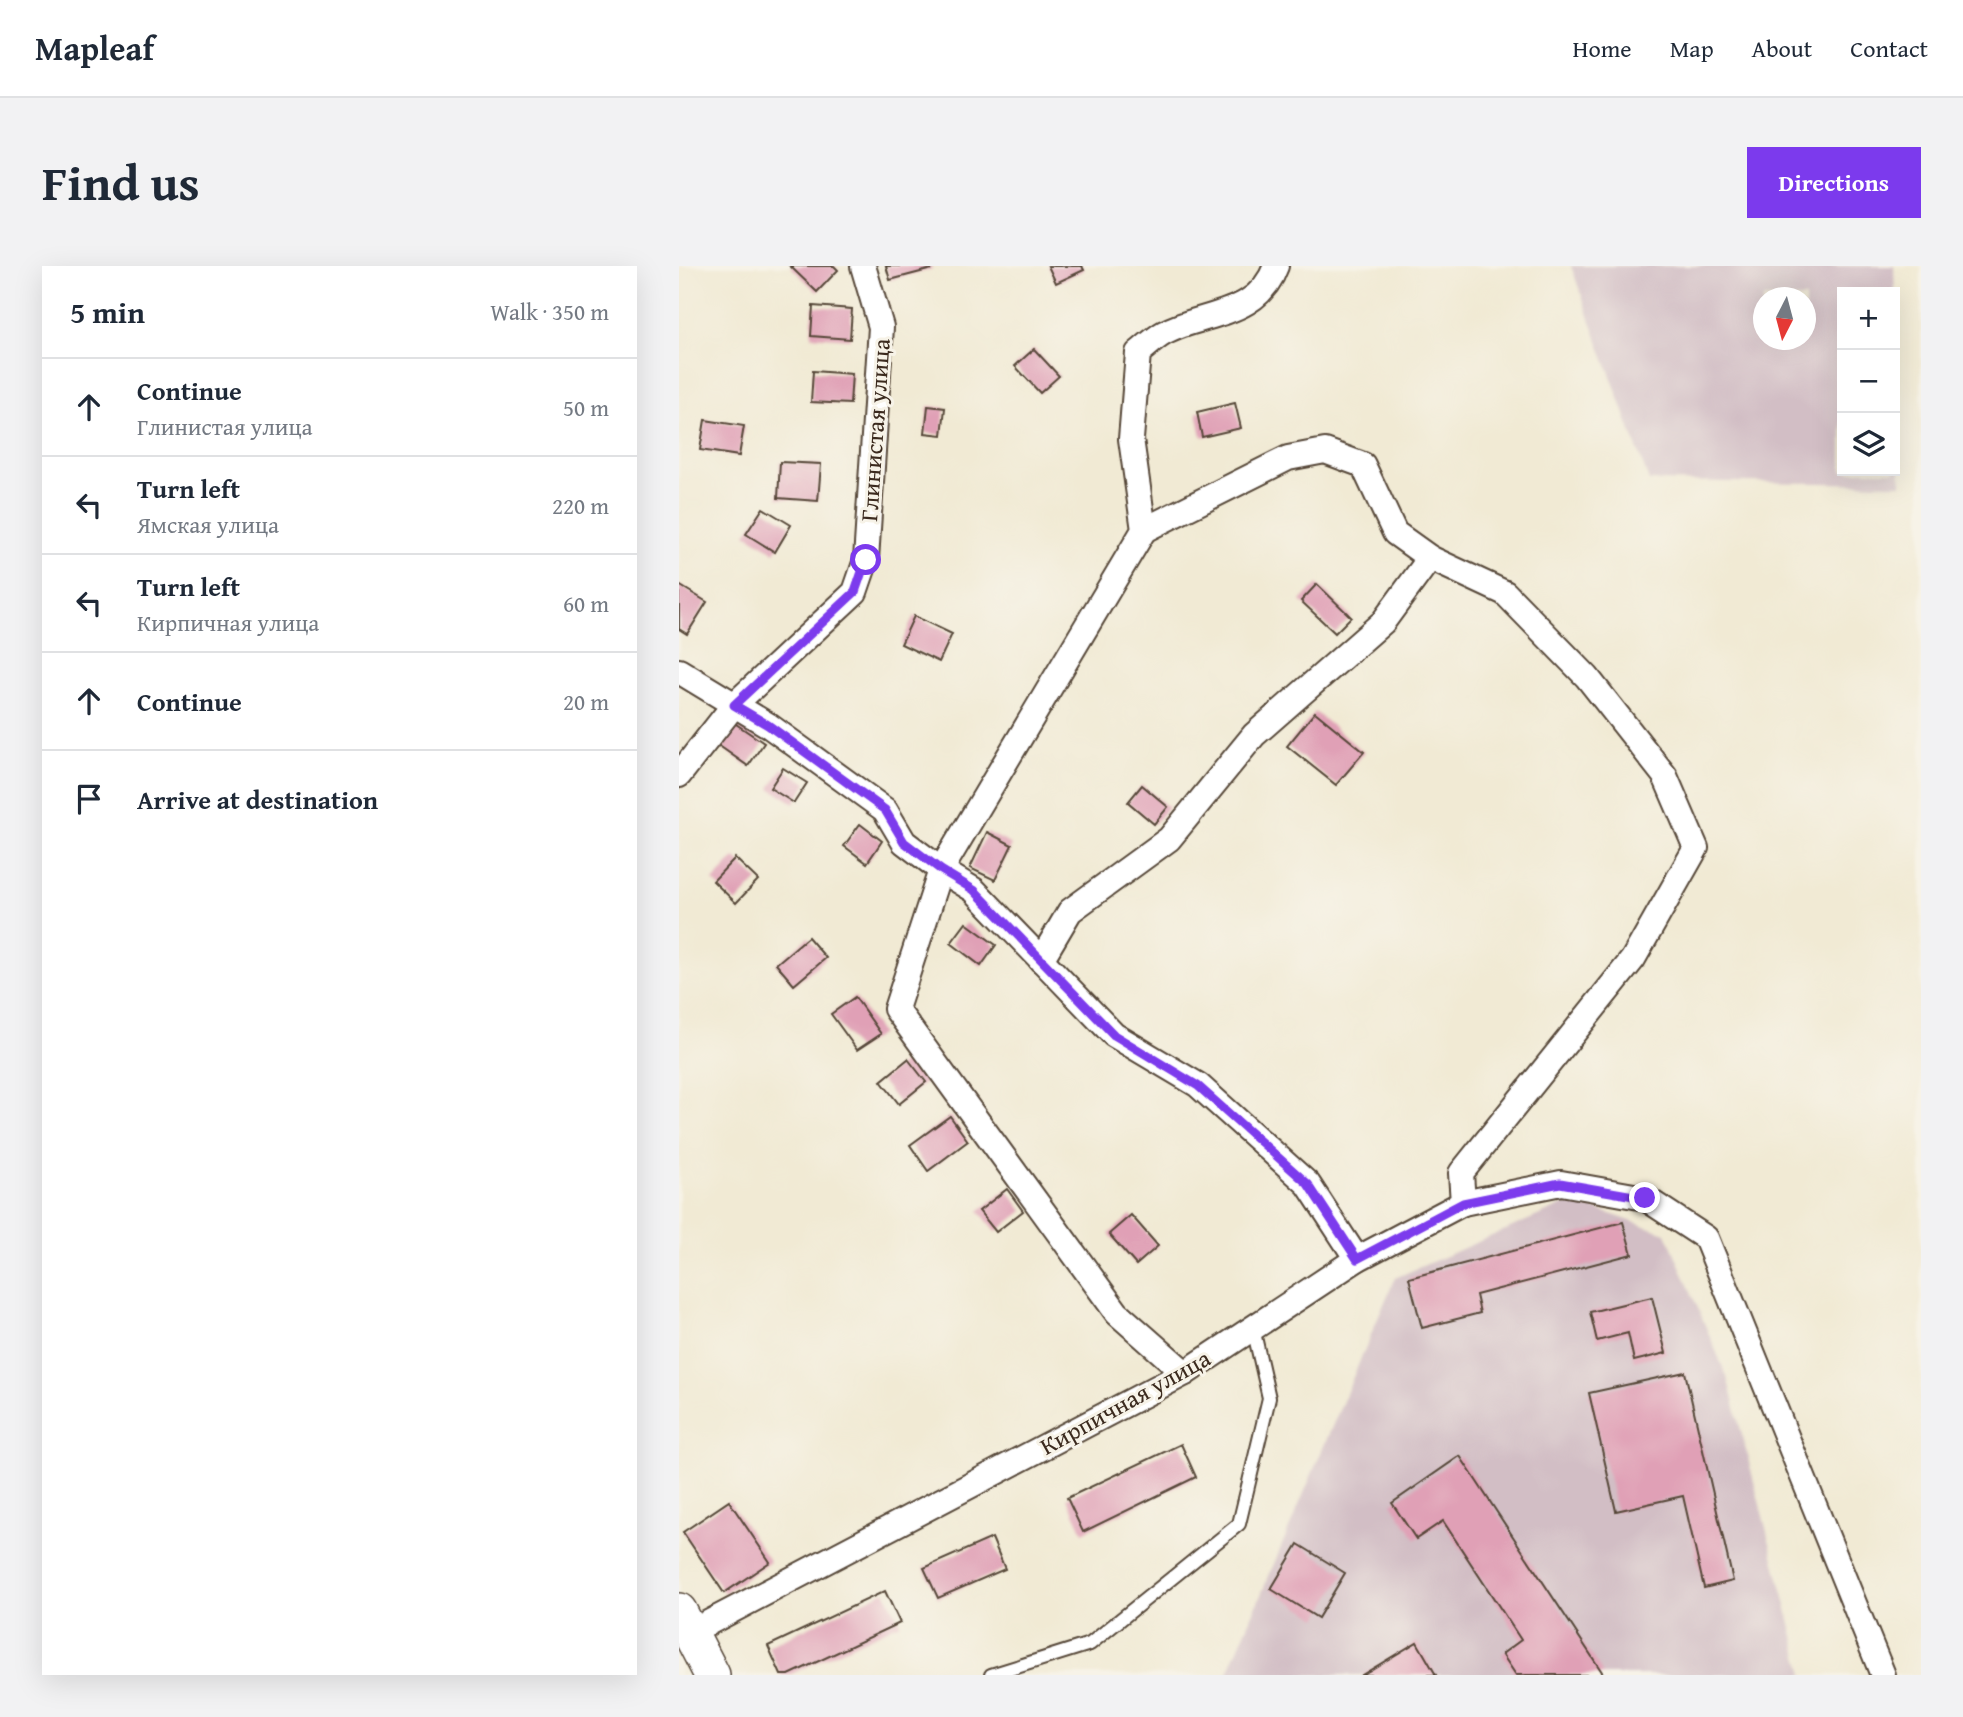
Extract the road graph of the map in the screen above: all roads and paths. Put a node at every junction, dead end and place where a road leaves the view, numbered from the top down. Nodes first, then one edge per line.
1 (863, 266) edge
2 (1276, 266) edge
3 (1144, 530) junction
4 (1430, 558) junction
5 (679, 671) edge
6 (734, 705) junction
7 (679, 775) edge
8 (941, 870) junction
9 (1041, 960) junction
10 (1463, 1203) junction
11 (1357, 1259) junction
12 (1253, 1328) junction
13 (1185, 1373) junction
14 (685, 1621) edge
15 (1024, 1670) edge
16 (712, 1675) edge
17 (991, 1675) edge
18 (1883, 1675) edge

1 - 6 street, Глинистая улица
2 - 3 street
3 - 4 street
3 - 8 street
4 - 9 street
4 - 10 street
5 - 6 street
6 - 7 street, Глинистая улица
6 - 8 street
8 - 9 street
8 - 13 street
9 - 11 street
10 - 11 street, Кирпичная улица
10 - 18 street, Кирпичная улица
11 - 12 street, Кирпичная улица
12 - 13 street, Кирпичная улица
12 - 15 lane
13 - 14 street, Кирпичная улица
14 - 16 street
15 - 17 lane

